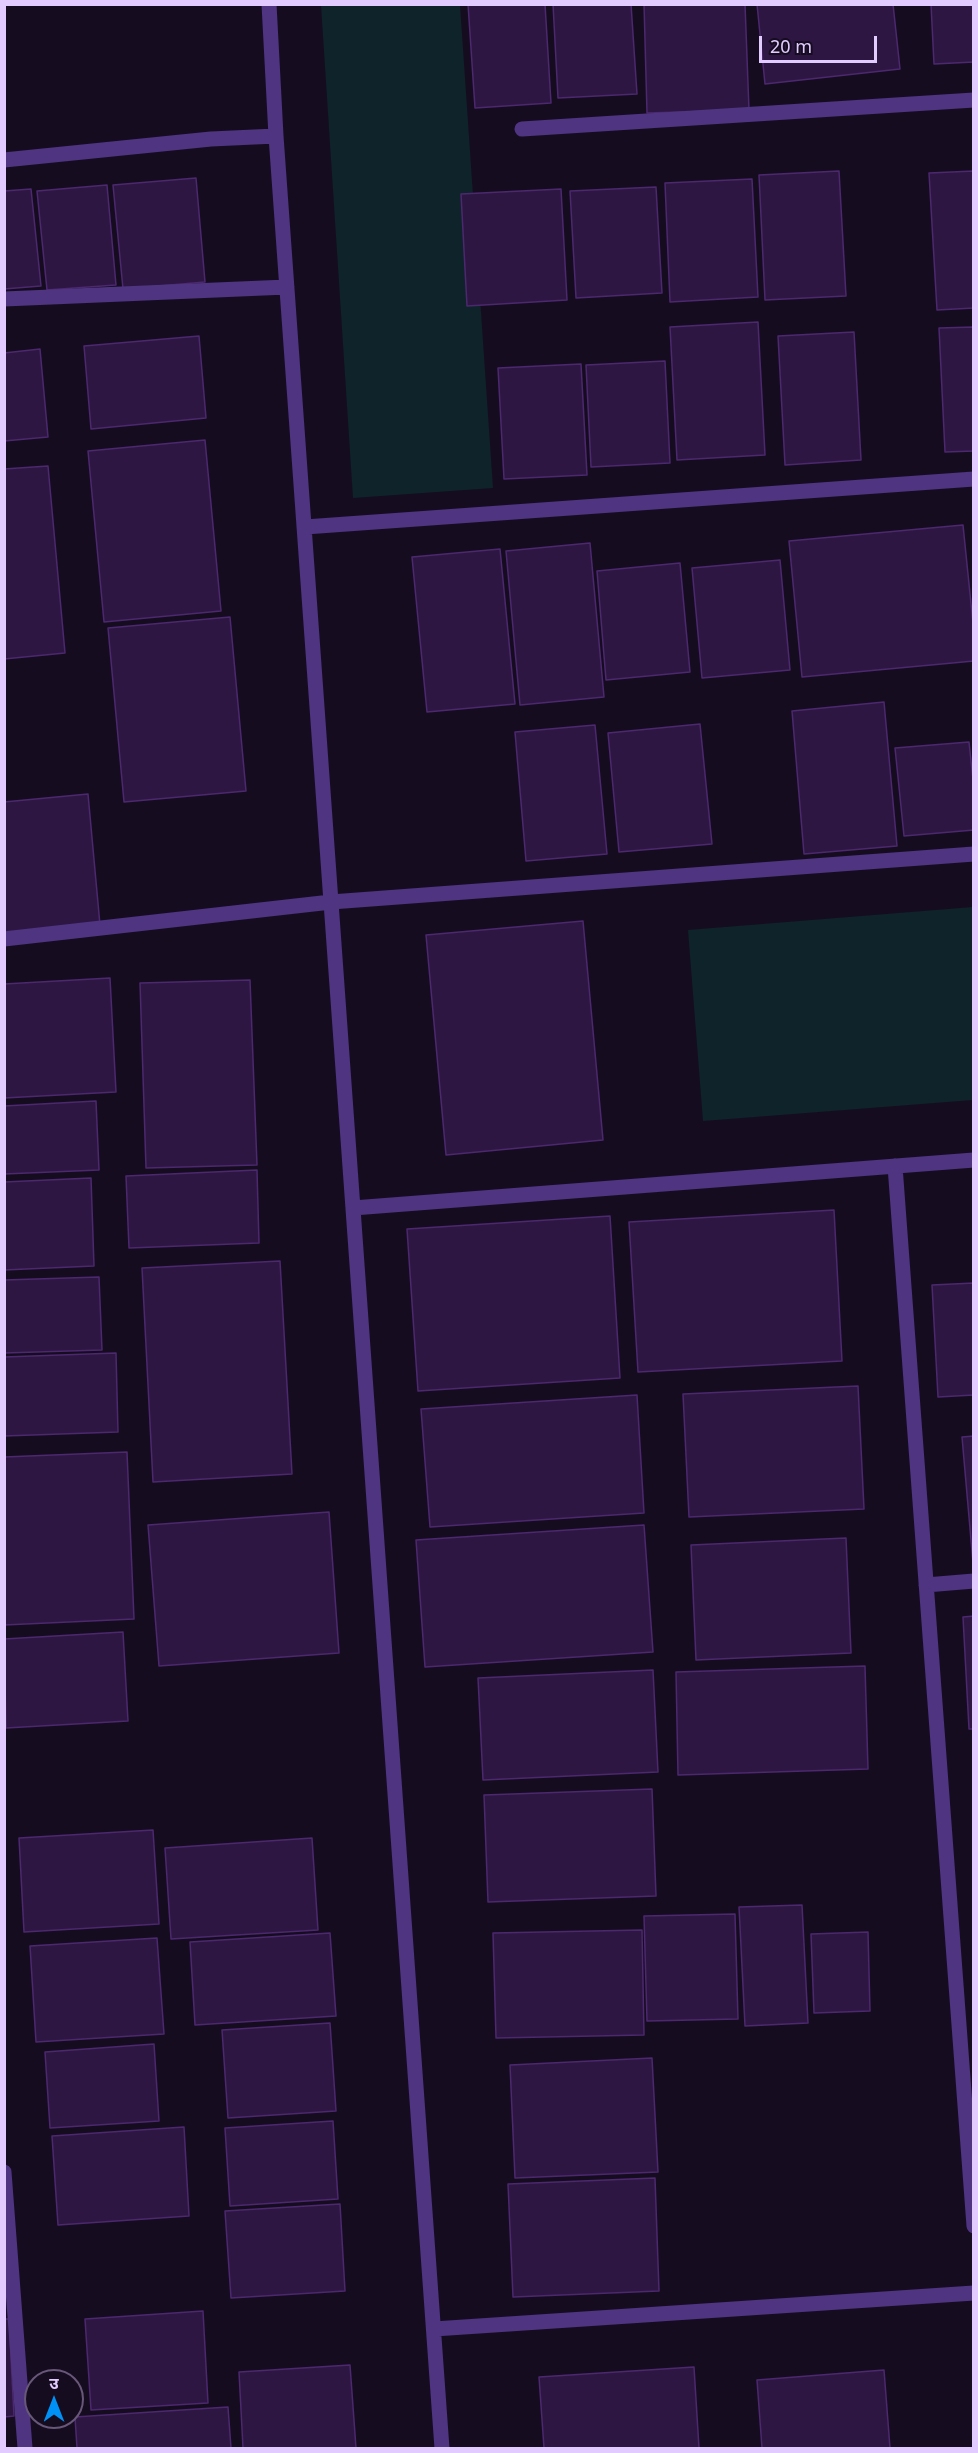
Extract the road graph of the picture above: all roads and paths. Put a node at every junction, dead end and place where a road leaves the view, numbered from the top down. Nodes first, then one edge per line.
1 (269, 4) edge
2 (974, 100) edge
3 (522, 129) dead end
4 (276, 136) junction
5 (4, 160) edge
6 (287, 287) junction
7 (4, 298) edge
8 (974, 479) edge
9 (305, 527) junction
10 (974, 854) edge
11 (332, 902) junction
12 (4, 939) edge
13 (974, 1160) edge
14 (896, 1166) junction
15 (354, 1208) junction
16 (974, 1581) edge
17 (926, 1585) junction
18 (4, 2172) edge
19 (974, 2226) edge
20 (974, 2293) edge
21 (434, 2328) junction
22 (25, 2448) edge
23 (441, 2448) edge

1 - 4 street
2 - 3 street
4 - 5 street
4 - 6 street
6 - 7 street
6 - 9 street
8 - 9 street
9 - 11 street
10 - 11 street
11 - 12 street
11 - 15 street
13 - 14 street
14 - 15 street
14 - 17 street
15 - 21 street
16 - 17 street
17 - 19 street
18 - 22 street
20 - 21 street
21 - 23 street

